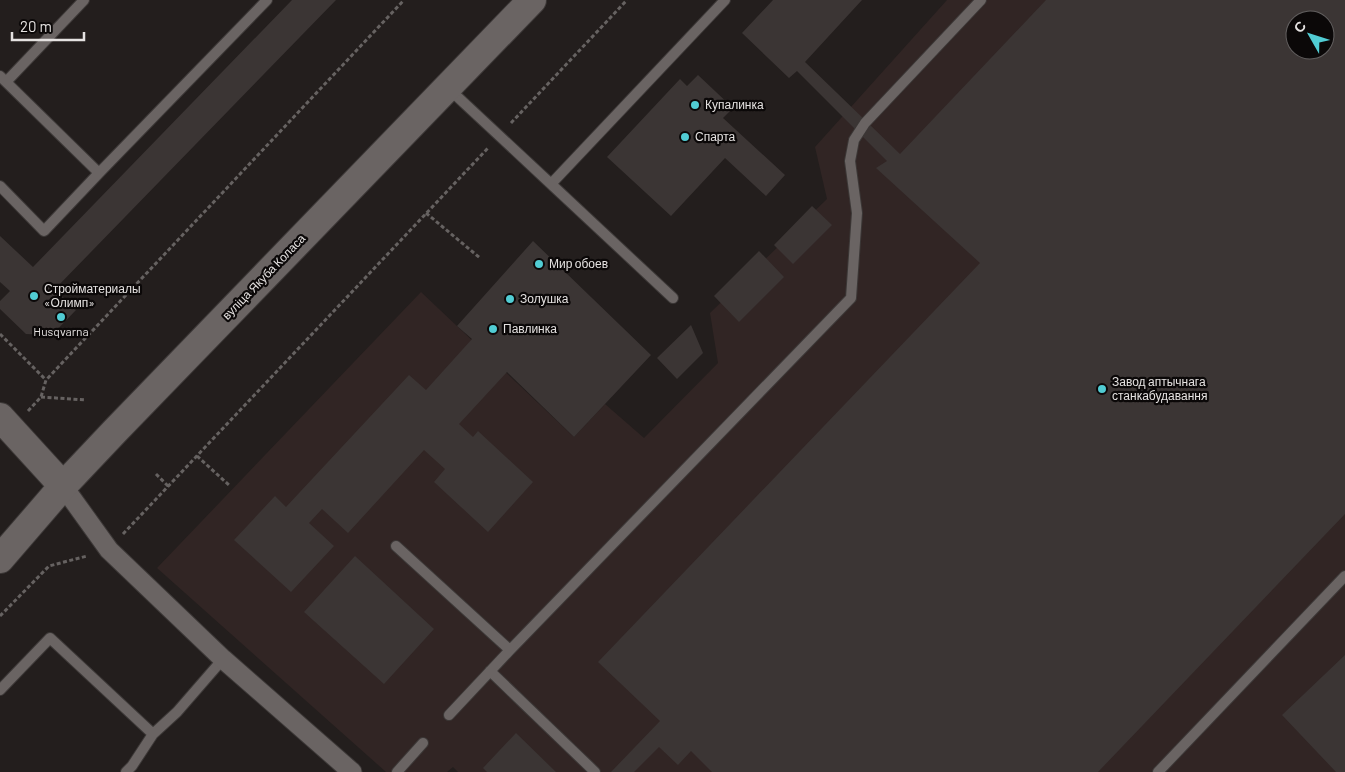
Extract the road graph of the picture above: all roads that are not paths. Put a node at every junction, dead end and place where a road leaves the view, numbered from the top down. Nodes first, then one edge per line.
1 (84, 0) edge
2 (532, 0) edge
3 (725, 0) edge
4 (981, 0) edge
5 (264, 1) edge
6 (3, 79) edge
7 (447, 88) junction
8 (99, 173) junction
9 (551, 184) junction
10 (0, 186) edge
11 (673, 298) dead end
12 (6, 423) edge
13 (63, 486) junction
14 (396, 546) dead end
15 (0, 559) edge
16 (1345, 576) edge
17 (510, 650) junction
18 (223, 660) junction
19 (490, 671) junction
20 (0, 690) edge
21 (449, 715) dead end
22 (153, 734) junction
23 (423, 743) dead end
24 (126, 772) edge
25 (352, 772) edge
26 (396, 772) edge
27 (595, 772) edge
28 (1158, 772) edge

1 - 6 lane
2 - 7 main road, вуліца Якуба Коласа
3 - 9 lane
4 - 17 lane
5 - 8 lane
6 - 8 lane
7 - 9 lane
7 - 13 main road, вуліца Якуба Коласа
8 - 10 lane
9 - 11 lane
12 - 13 main road
13 - 15 main road, вуліца Якуба Коласа
13 - 18 street
14 - 17 lane
16 - 28 lane
17 - 19 lane
18 - 22 lane
18 - 25 street
19 - 21 lane
19 - 27 lane
20 - 22 lane
22 - 24 lane
23 - 26 lane

